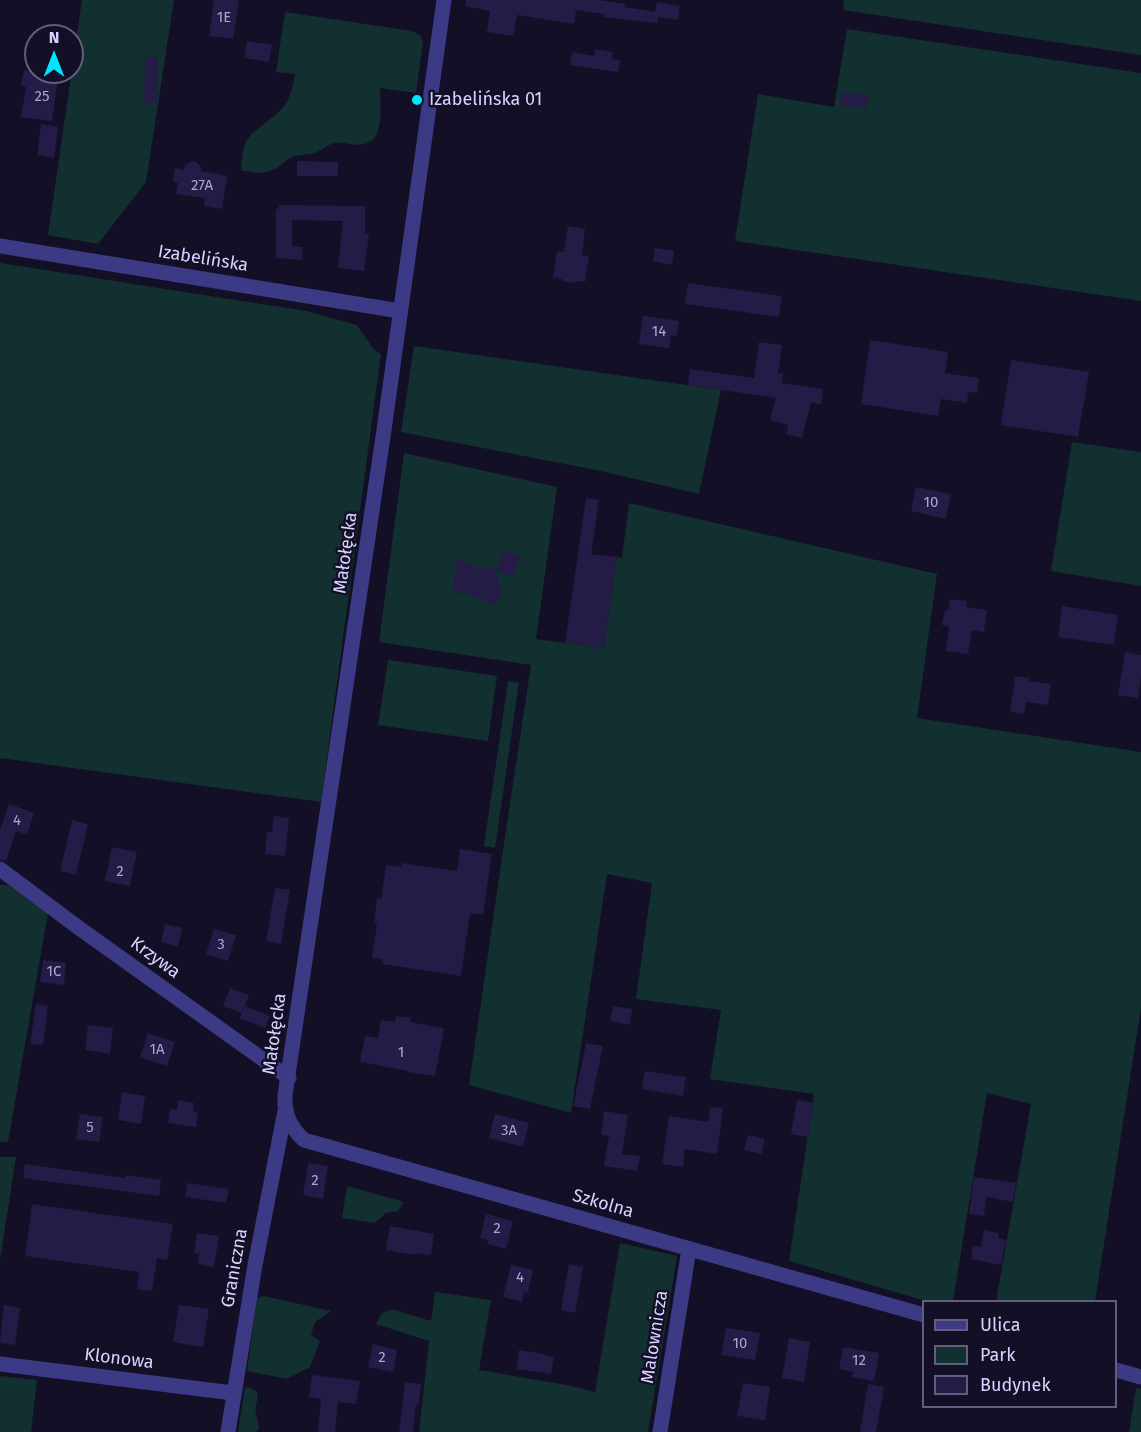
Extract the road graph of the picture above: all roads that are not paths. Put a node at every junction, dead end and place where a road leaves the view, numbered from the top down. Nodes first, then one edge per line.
1 (444, 0) edge
2 (0, 246) edge
3 (400, 311) junction
4 (0, 869) edge
5 (289, 1078) junction
6 (285, 1111) junction
7 (689, 1248) junction
8 (922, 1314) edge
9 (0, 1364) edge
10 (1117, 1370) edge
11 (1141, 1377) edge
12 (233, 1394) junction
13 (228, 1432) edge
14 (660, 1432) edge

1 - 3 street, Małołęcka
2 - 3 street, Izabelińska
3 - 5 street, Małołęcka
4 - 5 street, Krzywa
5 - 6 street, Małołęcka
6 - 7 street, Szkolna
6 - 12 street, Graniczna
7 - 8 street, Szkolna
7 - 14 street, Malownicza
9 - 12 street, Klonowa
10 - 11 street
12 - 13 street, Graniczna

